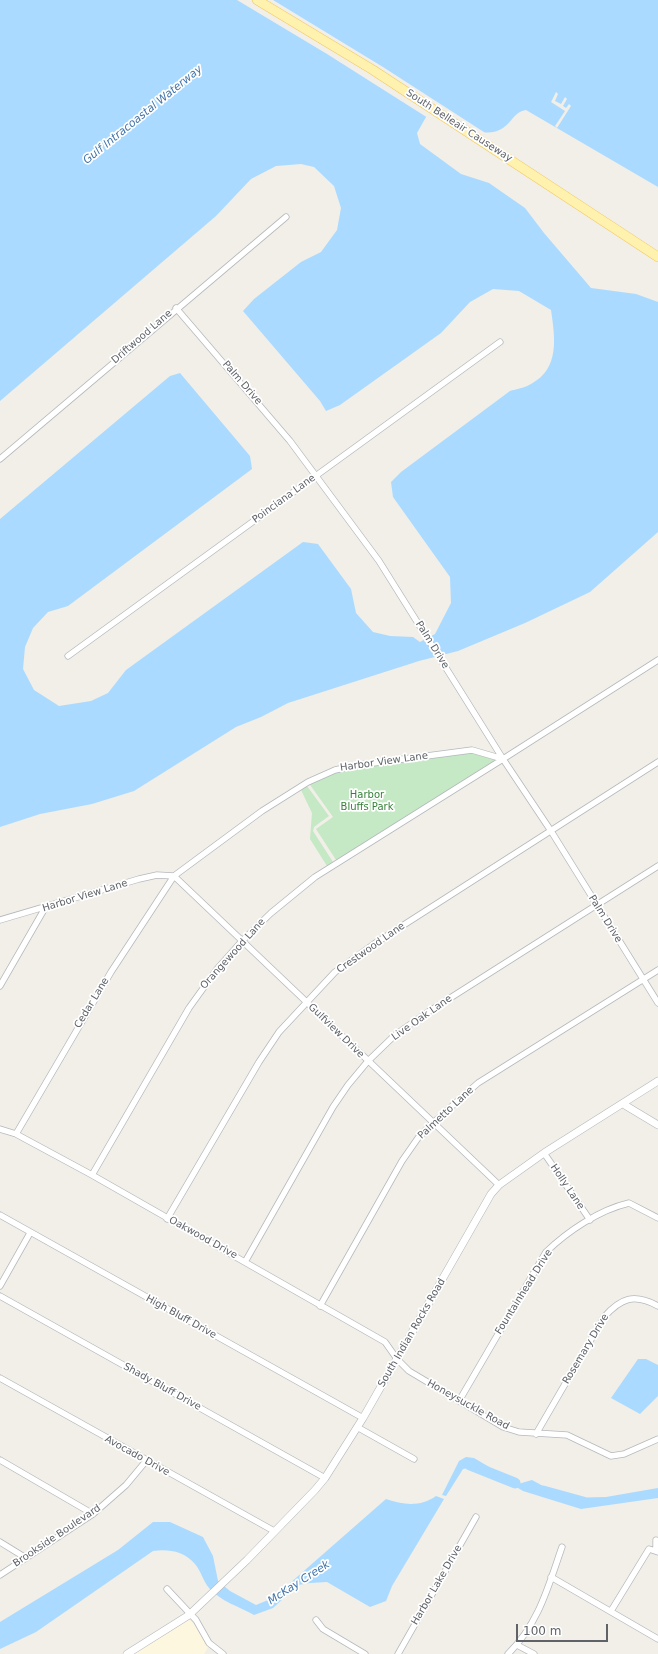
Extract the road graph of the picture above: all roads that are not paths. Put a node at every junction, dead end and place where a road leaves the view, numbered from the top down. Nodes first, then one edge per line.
1 (256, 0) edge
2 (286, 217) dead end
3 (658, 257) edge
4 (176, 308) junction
5 (500, 342) dead end
6 (0, 459) edge
7 (316, 475) junction
8 (68, 656) dead end
9 (658, 660) edge
10 (503, 759) junction
11 (658, 762) edge
12 (551, 831) junction
13 (658, 866) edge
14 (174, 876) junction
15 (596, 906) junction
16 (45, 908) junction
17 (0, 920) edge
18 (242, 941) junction
19 (658, 970) edge
20 (643, 980) junction
21 (0, 986) edge
22 (306, 1002) junction
23 (658, 1003) edge
24 (368, 1061) junction
25 (658, 1081) edge
26 (623, 1104) junction
27 (433, 1123) junction
28 (658, 1125) edge
29 (0, 1129) edge
30 (16, 1134) junction
31 (544, 1153) junction
32 (92, 1175) junction
33 (499, 1185) junction
34 (0, 1215) edge
35 (168, 1218) junction
36 (658, 1218) edge
37 (590, 1220) junction
38 (30, 1232) junction
39 (245, 1262) junction
40 (0, 1286) edge
41 (0, 1296) edge
42 (320, 1306) junction
43 (658, 1306) edge
44 (397, 1359) junction
45 (0, 1378) edge
46 (459, 1401) junction
47 (363, 1418) junction
48 (357, 1427) junction
49 (536, 1434) junction
50 (658, 1439) edge
51 (414, 1459) dead end
52 (0, 1460) edge
53 (146, 1461) junction
54 (325, 1478) junction
55 (94, 1514) junction
56 (476, 1517) dead end
57 (274, 1531) junction
58 (656, 1540) dead end
59 (0, 1542) edge
60 (562, 1547) dead end
61 (657, 1551) edge
62 (26, 1558) junction
63 (0, 1575) edge
64 (551, 1577) junction
65 (167, 1589) dead end
66 (611, 1611) junction
67 (189, 1615) junction
68 (316, 1620) dead end
69 (658, 1638) edge
70 (517, 1645) junction
71 (127, 1654) edge
72 (223, 1654) edge
73 (365, 1654) edge
74 (398, 1654) edge
75 (508, 1654) edge
76 (534, 1654) edge

1 - 3 main road, South Belleair Causeway
2 - 4 street, Driftwood Lane
4 - 6 street, Driftwood Lane
4 - 7 street, Palm Drive
5 - 7 street, Poinciana Lane
7 - 8 street, Poinciana Lane
7 - 10 street, Palm Drive
9 - 10 street
10 - 12 street, Palm Drive
10 - 14 street, Harbor View Lane
10 - 18 street, Orangewood Lane
11 - 12 street, Crestwood Lane
12 - 15 street, Palm Drive
12 - 22 street, Crestwood Lane
13 - 15 street, Live Oak Lane
14 - 16 street, Harbor View Lane
14 - 18 street, Gulfview Drive
14 - 30 street, Cedar Lane
15 - 20 street, Palm Drive
15 - 24 street, Live Oak Lane
16 - 17 street, Harbor View Lane
16 - 21 street
18 - 22 street, Gulfview Drive
18 - 32 street, Orangewood Lane
19 - 20 street, Palmetto Lane
20 - 23 street, Palm Drive
20 - 27 street, Palmetto Lane
22 - 24 street, Gulfview Drive
22 - 35 street, Crestwood Lane
24 - 27 street, Gulfview Drive
24 - 39 street, Live Oak Lane
25 - 26 street, South Indian Rocks Road
26 - 28 street
26 - 31 street, South Indian Rocks Road
27 - 33 street, Gulfview Drive
27 - 42 street, Palmetto Lane
29 - 30 street, Oakwood Drive
30 - 32 street, Oakwood Drive
31 - 33 street, South Indian Rocks Road
31 - 37 street, Holly Lane
32 - 35 street, Oakwood Drive
33 - 44 street, South Indian Rocks Road
34 - 38 street, High Bluff Drive
35 - 39 street, Oakwood Drive
36 - 37 street, Fountainhead Drive
37 - 46 street, Fountainhead Drive
38 - 40 street
38 - 47 street, High Bluff Drive
39 - 42 street, Oakwood Drive
41 - 54 street, Shady Bluff Drive
42 - 44 street, Oakwood Drive
43 - 49 street, Rosemary Drive
44 - 46 street, Honeysuckle Road
44 - 47 street, South Indian Rocks Road
45 - 53 street, Avocado Drive
46 - 49 street, Honeysuckle Road
47 - 48 street, South Indian Rocks Road
48 - 51 street
48 - 54 street, South Indian Rocks Road
49 - 50 street, Honeysuckle Road
52 - 55 street
53 - 55 street, Brookside Boulevard
53 - 57 street, Avocado Drive
54 - 57 street, South Indian Rocks Road
55 - 62 street, Brookside Boulevard
56 - 74 street, Harbor Lake Drive
57 - 67 street, South Indian Rocks Road
58 - 61 street
59 - 62 street
60 - 64 street
61 - 66 street
62 - 63 street, Brookside Boulevard
64 - 66 street
64 - 70 street
65 - 67 street
66 - 69 street
67 - 71 street, South Indian Rocks Road
67 - 72 street
68 - 73 street
70 - 75 street
70 - 76 street

